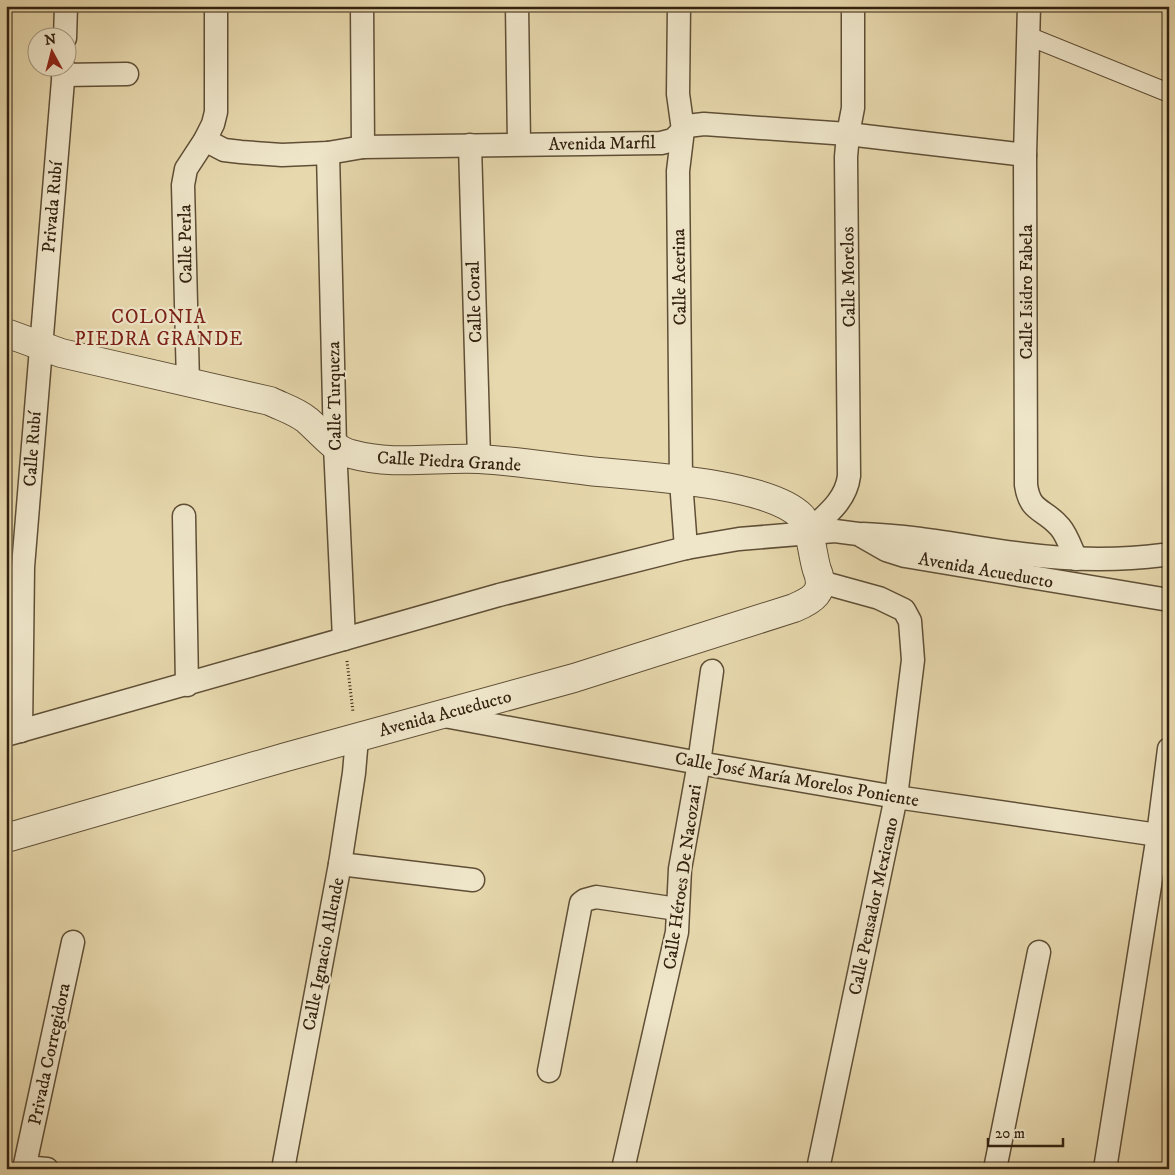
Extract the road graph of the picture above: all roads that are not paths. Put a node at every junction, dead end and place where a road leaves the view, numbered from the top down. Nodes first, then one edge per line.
1 (66, 6) edge
2 (216, 6) edge
3 (362, 6) edge
4 (517, 6) edge
5 (679, 6) edge
6 (852, 6) edge
7 (1029, 6) edge
8 (65, 28) edge
9 (1028, 36) junction
10 (78, 72) edge
11 (127, 74) dead end
12 (63, 78) edge
13 (1169, 93) edge
14 (683, 130) junction
15 (848, 134) junction
16 (205, 140) junction
17 (519, 144) junction
18 (470, 145) junction
19 (363, 147) junction
20 (328, 153) junction
21 (1025, 155) junction
22 (6, 333) edge
23 (40, 347) junction
24 (188, 383) junction
25 (335, 446) junction
26 (479, 459) junction
27 (681, 481) junction
28 (184, 516) dead end
29 (808, 532) junction
30 (858, 534) junction
31 (686, 548) junction
32 (1163, 555) dead end
33 (1076, 559) junction
34 (821, 582) junction
35 (1169, 600) edge
36 (344, 639) junction
37 (712, 671) dead end
38 (187, 685) junction
39 (438, 715) junction
40 (14, 733) edge
41 (357, 738) junction
42 (1169, 749) edge
43 (699, 763) junction
44 (896, 797) junction
45 (1158, 835) junction
46 (6, 838) edge
47 (340, 864) junction
48 (473, 880) dead end
49 (677, 909) junction
50 (73, 942) dead end
51 (1039, 952) dead end
52 (549, 1071) dead end
53 (24, 1168) edge
54 (47, 1169) edge
55 (283, 1169) edge
56 (623, 1169) edge
57 (818, 1169) edge
58 (995, 1169) edge
59 (1106, 1169) edge

1 - 8 street
2 - 16 street, Calle Perla
3 - 19 street
4 - 17 street
5 - 14 street, Calle Acerina
6 - 15 street, Calle Morelos
7 - 9 street, Calle Isidro Fabela
9 - 13 street
9 - 21 street, Calle Isidro Fabela
10 - 11 street
12 - 23 street, Privada Rubí
14 - 15 street, Avenida Marfil
14 - 17 street, Avenida Marfil
14 - 27 street, Calle Acerina
15 - 21 street, Avenida Marfil
15 - 29 street, Calle Morelos
16 - 20 street, Avenida Marfil
16 - 24 street, Calle Perla
17 - 18 street, Avenida Marfil
18 - 19 street, Avenida Marfil
18 - 26 street, Calle Coral
19 - 20 street, Avenida Marfil
20 - 25 street, Calle Turqueza
21 - 33 street, Calle Isidro Fabela
22 - 23 street, Calle Piedra Grande
23 - 24 street, Calle Piedra Grande
23 - 40 street, Calle Rubí
24 - 25 street, Calle Piedra Grande
25 - 26 street, Calle Piedra Grande
25 - 36 street, Calle Turqueza
26 - 27 street, Calle Piedra Grande
27 - 29 street, Calle Piedra Grande
27 - 31 street, Calle Acerina
28 - 38 street
29 - 30 street, Avenida Acueducto
29 - 31 street, Avenida Acueducto
29 - 34 street
30 - 33 street
30 - 35 street, Avenida Acueducto
31 - 36 street, Avenida Acueducto
32 - 33 street
34 - 39 street, Avenida Acueducto
34 - 44 street, Calle Pensador Mexicano
36 - 38 street, Avenida Acueducto
37 - 43 street, Calle Héroes De Nacozari
38 - 40 street, Avenida Acueducto
39 - 41 street, Avenida Acueducto
39 - 43 street, Calle José María Morelos Poniente
41 - 46 street, Avenida Acueducto
41 - 47 street, Calle Ignacio Allende
42 - 45 street
43 - 44 street, Calle José María Morelos Poniente
43 - 49 street, Calle Héroes De Nacozari
44 - 45 street, Calle José María Morelos Poniente
44 - 57 street, Calle Pensador Mexicano
45 - 59 street
47 - 48 street
47 - 55 street, Calle Ignacio Allende
49 - 52 street
49 - 56 street, Calle Héroes De Nacozari
50 - 53 street, Privada Corregidora
51 - 58 street
53 - 54 street

